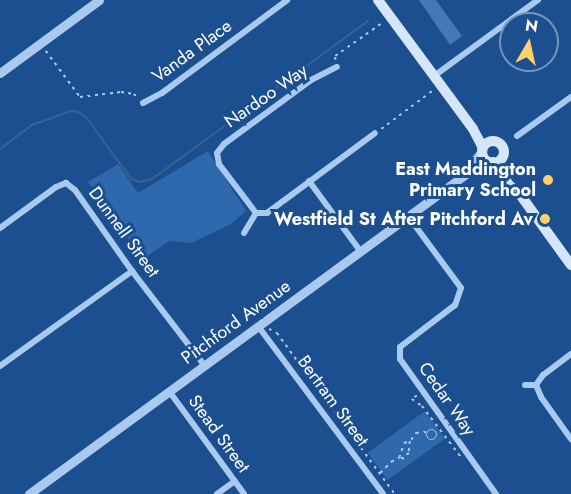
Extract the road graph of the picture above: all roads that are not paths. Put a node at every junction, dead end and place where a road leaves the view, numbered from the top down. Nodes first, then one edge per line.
1 (99, 0) edge
2 (287, 0) edge
3 (378, 0) edge
4 (538, 0) edge
5 (88, 3) edge
6 (337, 67) dead end
7 (0, 73) edge
8 (434, 76) junction
9 (571, 97) edge
10 (143, 103) road end
11 (473, 129) junction
12 (375, 133) road end
13 (517, 135) dead end
14 (492, 141) junction
15 (489, 156) junction
16 (309, 181) junction
17 (256, 213) junction
18 (408, 216) junction
19 (0, 228) edge
20 (244, 233) dead end
21 (361, 252) junction
22 (571, 266) edge
23 (132, 271) junction
24 (261, 330) junction
25 (571, 354) edge
26 (204, 365) junction
27 (0, 366) edge
28 (525, 385) dead end
29 (536, 385) junction
30 (169, 391) junction
31 (571, 439) edge
32 (235, 481) junction
33 (28, 494) edge
34 (217, 494) edge
35 (244, 494) edge
36 (382, 494) edge
37 (496, 494) edge

1 - 5 street
2 - 10 street, Vanda Place
3 - 8 main road
4 - 8 street
5 - 7 street
6 - 17 street, Nardoo Way
8 - 11 main road
9 - 13 street
11 - 14 main road
11 - 15 main road
12 - 16 street
14 - 15 main road
14 - 15 main road
15 - 18 street, Pitchford Avenue
15 - 22 main road
16 - 17 street
16 - 21 street
17 - 20 street
18 - 21 street, Pitchford Avenue
18 - 37 street, Cedar Way
19 - 23 street, Dunnell Street
21 - 24 street, Pitchford Avenue
23 - 26 street, Dunnell Street
23 - 27 street
24 - 26 street, Pitchford Avenue
24 - 36 street, Bertram Street
25 - 29 street
26 - 30 street, Pitchford Avenue
28 - 29 street
29 - 31 street
30 - 32 street, Stead Street
30 - 33 street, Pitchford Avenue
32 - 34 street
32 - 35 street, Stead Street

